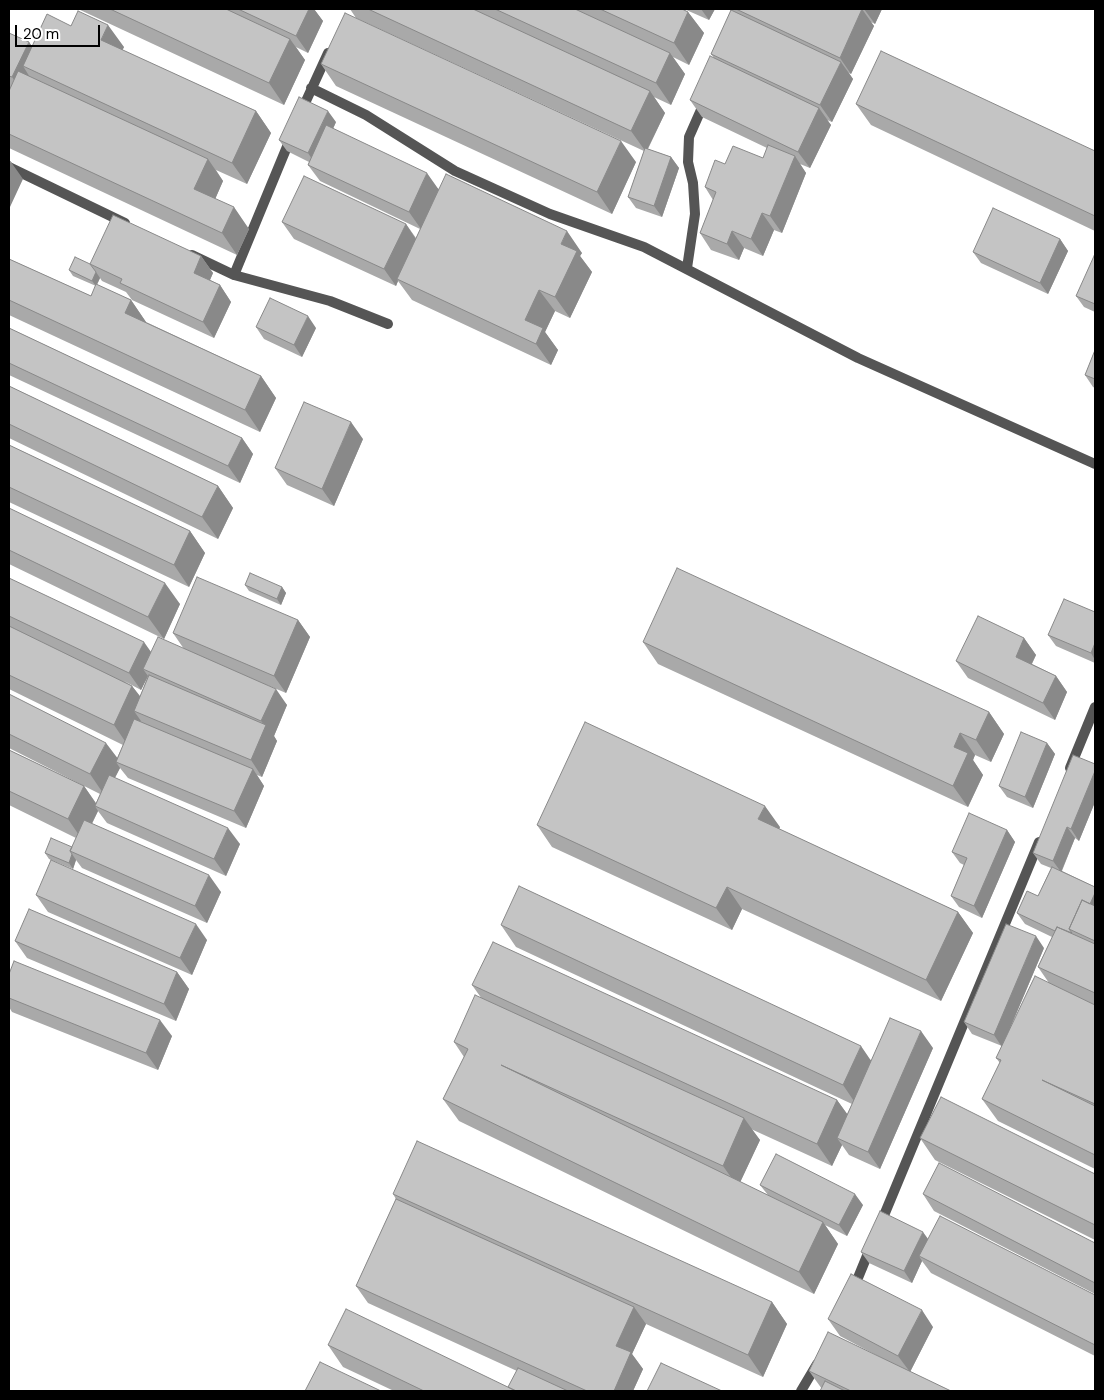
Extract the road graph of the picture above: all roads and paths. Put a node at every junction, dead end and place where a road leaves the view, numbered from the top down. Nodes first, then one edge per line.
1 (332, 44) edge
2 (311, 88) junction
3 (707, 97) edge
4 (9, 167) edge
5 (135, 228) edge
6 (180, 249) edge
7 (687, 268) junction
8 (234, 275) junction
9 (388, 324) dead end
10 (1095, 464) edge
11 (1095, 707) edge
12 (1064, 781) edge
13 (1042, 836) edge
14 (848, 1302) edge
15 (823, 1352) edge
16 (801, 1391) edge

1 - 2 lane
2 - 7 lane
2 - 8 lane
3 - 7 lane
4 - 5 lane
6 - 8 lane
7 - 10 lane
8 - 9 lane
11 - 12 lane
13 - 14 lane
15 - 16 lane

